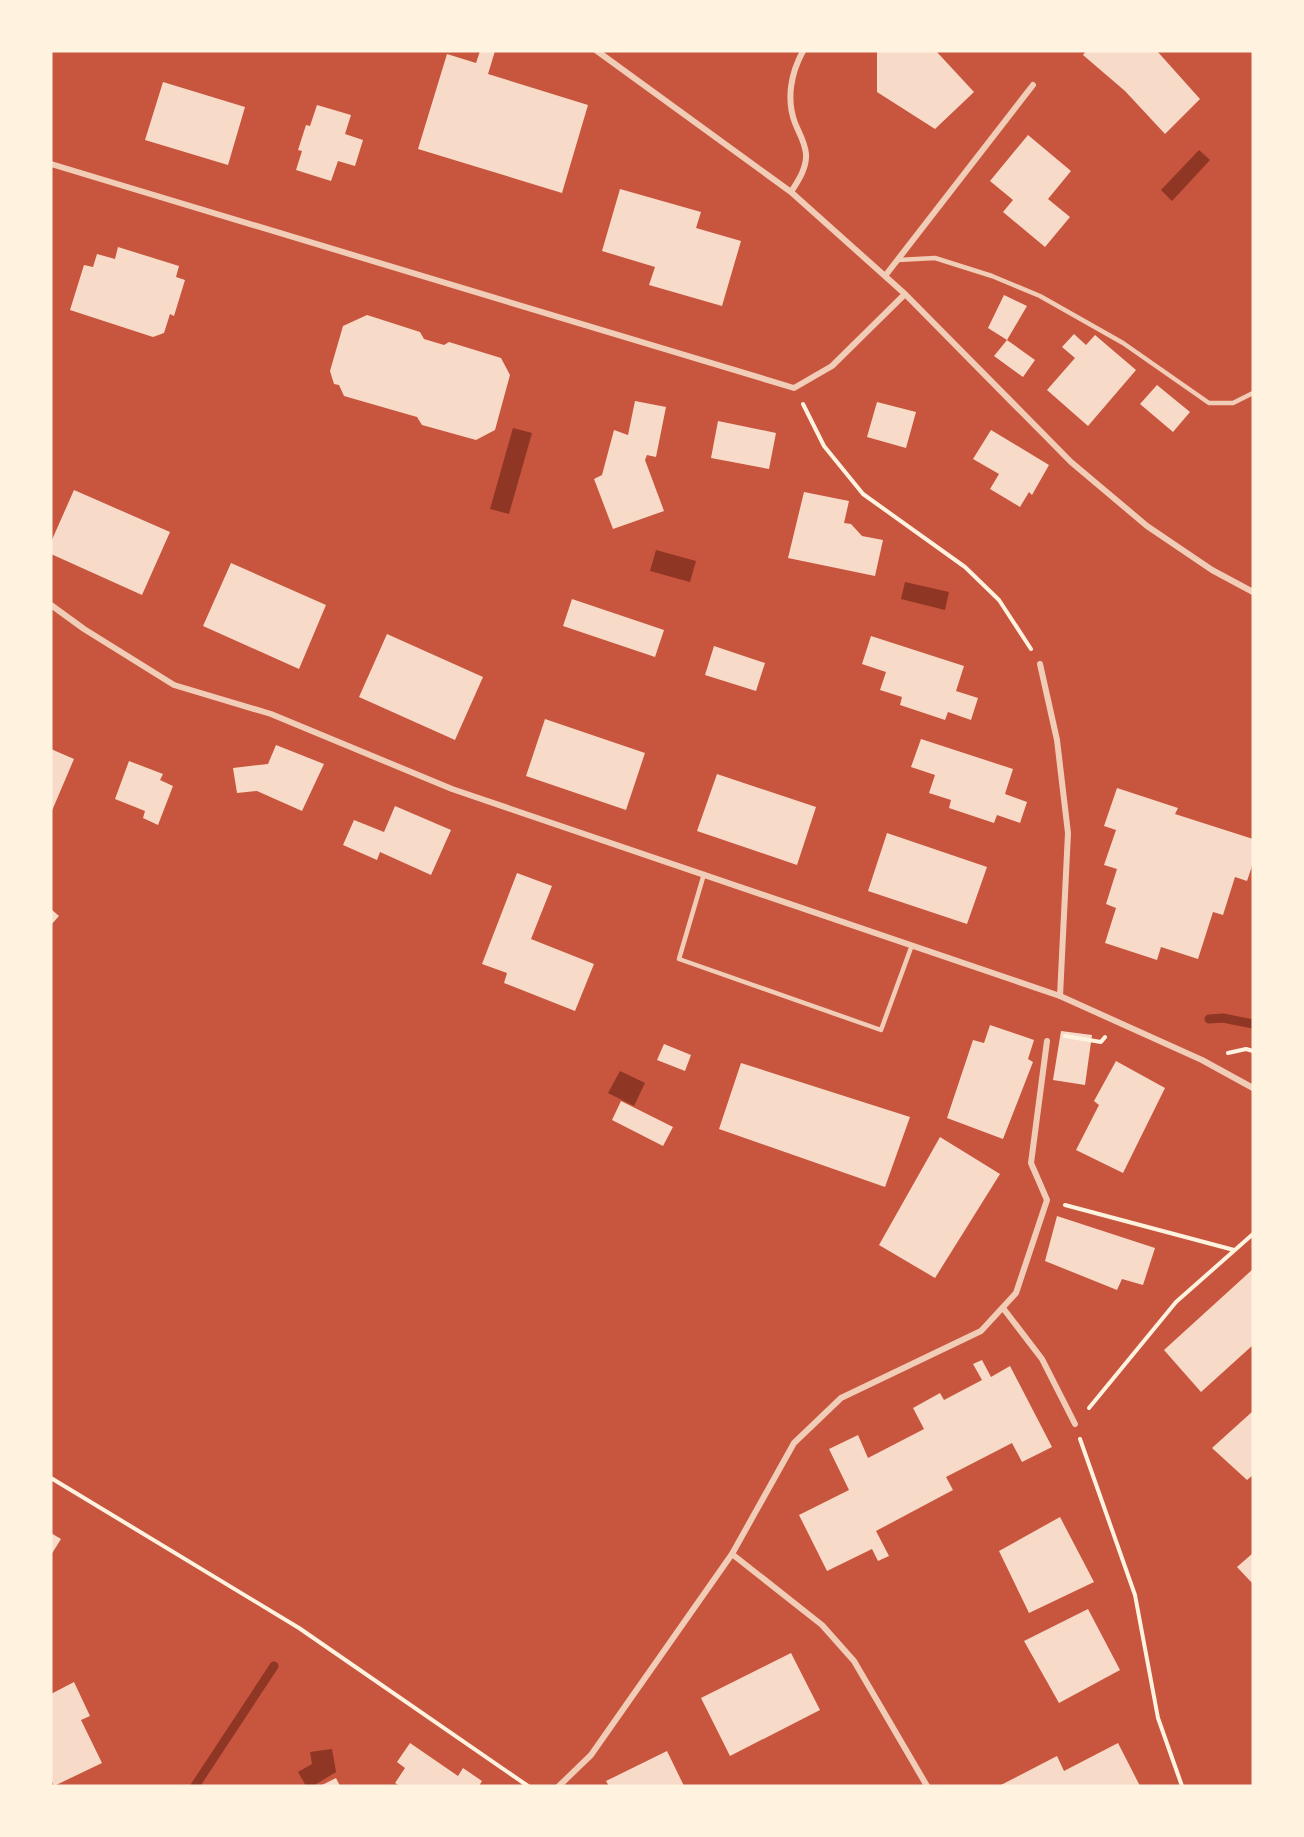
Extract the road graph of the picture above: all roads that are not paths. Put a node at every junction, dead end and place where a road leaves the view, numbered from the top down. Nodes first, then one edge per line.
1 (597, 51) edge
2 (803, 51) edge
3 (1033, 85) dead end
4 (51, 164) edge
5 (791, 192) junction
6 (898, 261) junction
7 (885, 276) junction
8 (905, 294) junction
9 (1253, 393) edge
10 (1253, 592) edge
11 (51, 605) edge
12 (1040, 664) road end
13 (704, 874) junction
14 (912, 945) junction
15 (1060, 996) junction
16 (1047, 1041) road end
17 (1253, 1088) edge
18 (1003, 1308) junction
19 (1075, 1424) road end
20 (732, 1554) junction
21 (559, 1786) edge
22 (927, 1786) edge

1 - 5 street
2 - 5 street
3 - 6 street
4 - 8 street
5 - 7 street
6 - 7 street
6 - 9 lane
7 - 8 street
8 - 10 street
11 - 13 street
12 - 15 street
13 - 14 street
13 - 14 lane
14 - 15 street
15 - 17 street
16 - 18 street
18 - 19 street
18 - 20 street
20 - 21 street
20 - 22 street

